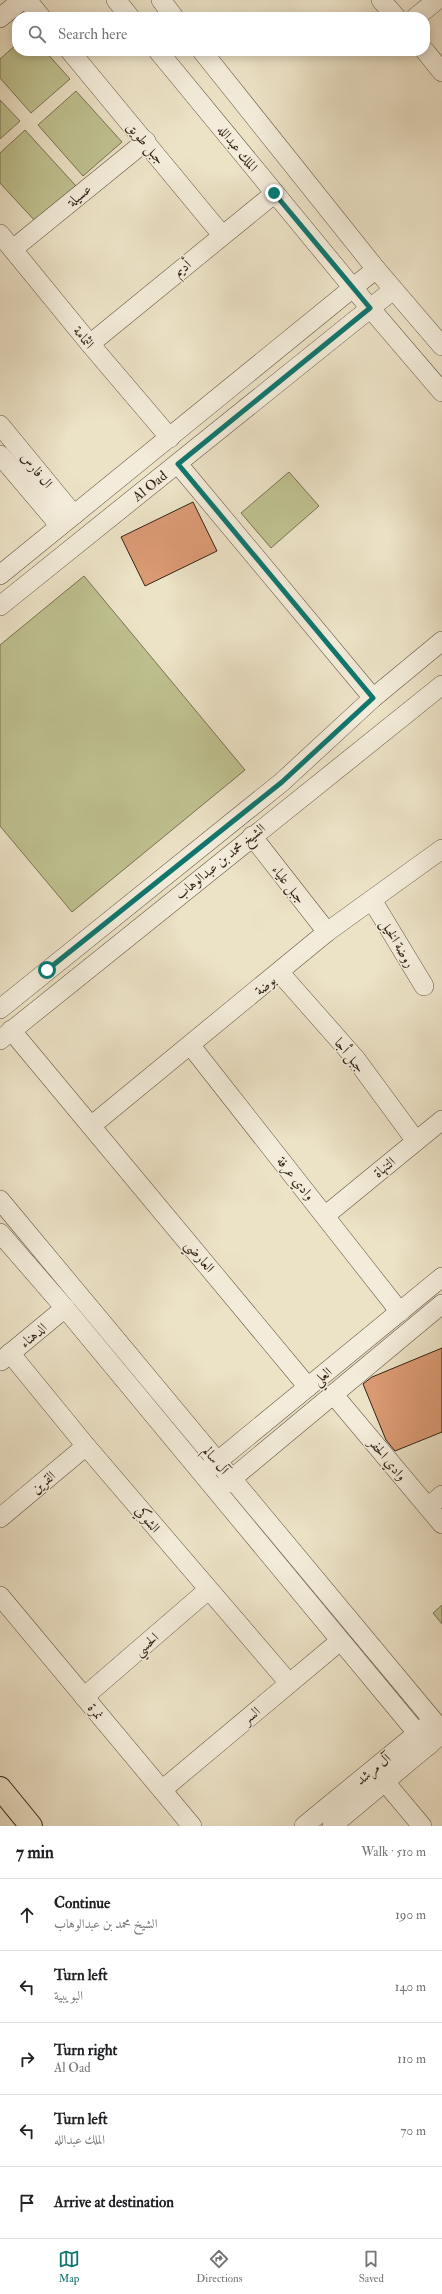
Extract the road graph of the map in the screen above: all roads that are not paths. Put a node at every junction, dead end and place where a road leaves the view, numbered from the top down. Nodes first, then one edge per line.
1 (22, 0) edge
2 (27, 0) edge
3 (116, 0) edge
4 (381, 0) edge
5 (436, 0) edge
6 (37, 12) edge
7 (126, 12) edge
8 (392, 12) edge
9 (422, 12) edge
10 (0, 18) edge
11 (74, 56) edge
12 (162, 56) edge
13 (206, 56) edge
14 (429, 56) edge
15 (442, 72) edge
16 (146, 141) junction
17 (274, 193) junction
18 (0, 234) edge
19 (222, 235) junction
20 (13, 249) junction
21 (376, 269) junction
22 (353, 288) junction
23 (393, 290) junction
24 (370, 308) junction
25 (90, 344) junction
26 (442, 346) edge
27 (442, 392) edge
28 (0, 425) edge
29 (170, 438) junction
30 (0, 455) edge
31 (178, 464) junction
32 (67, 521) junction
33 (0, 575) edge
34 (0, 606) edge
35 (442, 641) edge
36 (442, 685) edge
37 (373, 698) junction
38 (252, 836) junction
39 (442, 849) edge
40 (372, 900) junction
41 (327, 932) junction
42 (86, 939) junction
43 (102, 957) junction
44 (280, 972) junction
45 (424, 986) dead end
46 (0, 1009) edge
47 (6, 1035) edge
48 (190, 1046) junction
49 (442, 1120) edge
50 (91, 1126) junction
51 (416, 1141) junction
52 (0, 1200) edge
53 (326, 1215) junction
54 (0, 1233) edge
55 (442, 1277) edge
56 (442, 1304) edge
57 (65, 1308) junction
58 (400, 1312) junction
59 (5, 1358) edge
60 (308, 1387) junction
61 (333, 1394) junction
62 (86, 1446) junction
63 (217, 1461) junction
64 (201, 1475) junction
65 (232, 1479) junction
66 (216, 1491) junction
67 (435, 1501) edge
68 (0, 1518) edge
69 (442, 1524) edge
70 (208, 1590) junction
71 (0, 1596) edge
72 (340, 1641) junction
73 (289, 1683) junction
74 (84, 1697) junction
75 (434, 1730) edge
76 (385, 1782) junction
77 (0, 1788) edge
78 (162, 1790) junction
79 (31, 1826) edge
80 (192, 1826) edge
81 (304, 1826) edge
82 (332, 1826) edge
83 (422, 1826) edge

1 - 10 street
2 - 6 street
3 - 7 street
4 - 8 street
5 - 9 street
11 - 16 street, جبل طويق
12 - 17 street, الملك عبدالله
13 - 21 street
14 - 15 street
16 - 19 street, جبل طويق
16 - 20 street, عسيلة
17 - 19 street, أديم
17 - 22 street, الملك عبدالله
18 - 20 street, الثمامة
19 - 25 street, أديم
20 - 25 street, الثمامة
21 - 22 street, Al Oad
21 - 23 street
22 - 24 street, الملك عبدالله
22 - 29 street, Al Oad
23 - 24 street, Al Oad
23 - 26 street
24 - 27 street, الملك عبدالله
24 - 31 street, Al Oad
25 - 29 street, الثمامة
28 - 32 street, ال فارس
29 - 32 street, Al Oad
30 - 32 street, ال فارس
31 - 34 street, Al Oad
31 - 37 street
32 - 33 street, Al Oad
35 - 37 street, الشيخ محمد بن عبدالوهاب
36 - 38 street, الشيخ محمد بن عبدالوهاب
37 - 42 street, الشيخ محمد بن عبدالوهاب
38 - 41 street, جبل علياء
38 - 43 street, الشيخ محمد بن عبدالوهاب
39 - 40 street, بوضة
40 - 41 street, بوضة
40 - 45 street, روضة الخيل
41 - 44 street, بوضة
42 - 43 street
42 - 46 street, الشيخ محمد بن عبدالوهاب
43 - 47 street, الشيخ محمد بن عبدالوهاب
44 - 48 street, بوضة
44 - 51 street, جبل أجا
47 - 50 street, العارضي
48 - 50 street, بوضة
48 - 53 street, وادي عرفة
49 - 51 street, التنهاة
50 - 60 street, العارضي
51 - 53 street, التنهاة
52 - 63 street, آل سالم
53 - 58 street, وادي عرفة
54 - 57 street, آل سالم
55 - 58 street, العلي
56 - 61 street, العلي
57 - 59 street, الدهناء
57 - 64 street, آل سالم
58 - 60 street, العلي
59 - 62 street, الشوكي
60 - 63 street, العلي
61 - 65 street, العلي
61 - 67 street, وادي الحفر
62 - 68 street, القرين
62 - 70 street, الشوكي
63 - 64 street, العلي
63 - 65 street, آل سالم
64 - 66 street, آل سالم
65 - 66 street, العلي
65 - 75 street, آل سالم
66 - 72 street, آل سالم
67 - 69 street, وادي الحفر
70 - 73 street, الشوكي
70 - 74 street, الحسي
71 - 74 street, نمرة
72 - 73 street, السر
72 - 75 street, آل سالم
73 - 78 street, السر
74 - 78 street, نمرة
75 - 76 street, آل مرشد
75 - 81 street, آل مرشد
76 - 82 street, آل مرشد
76 - 83 street
77 - 79 main road
78 - 80 street, نمرة

